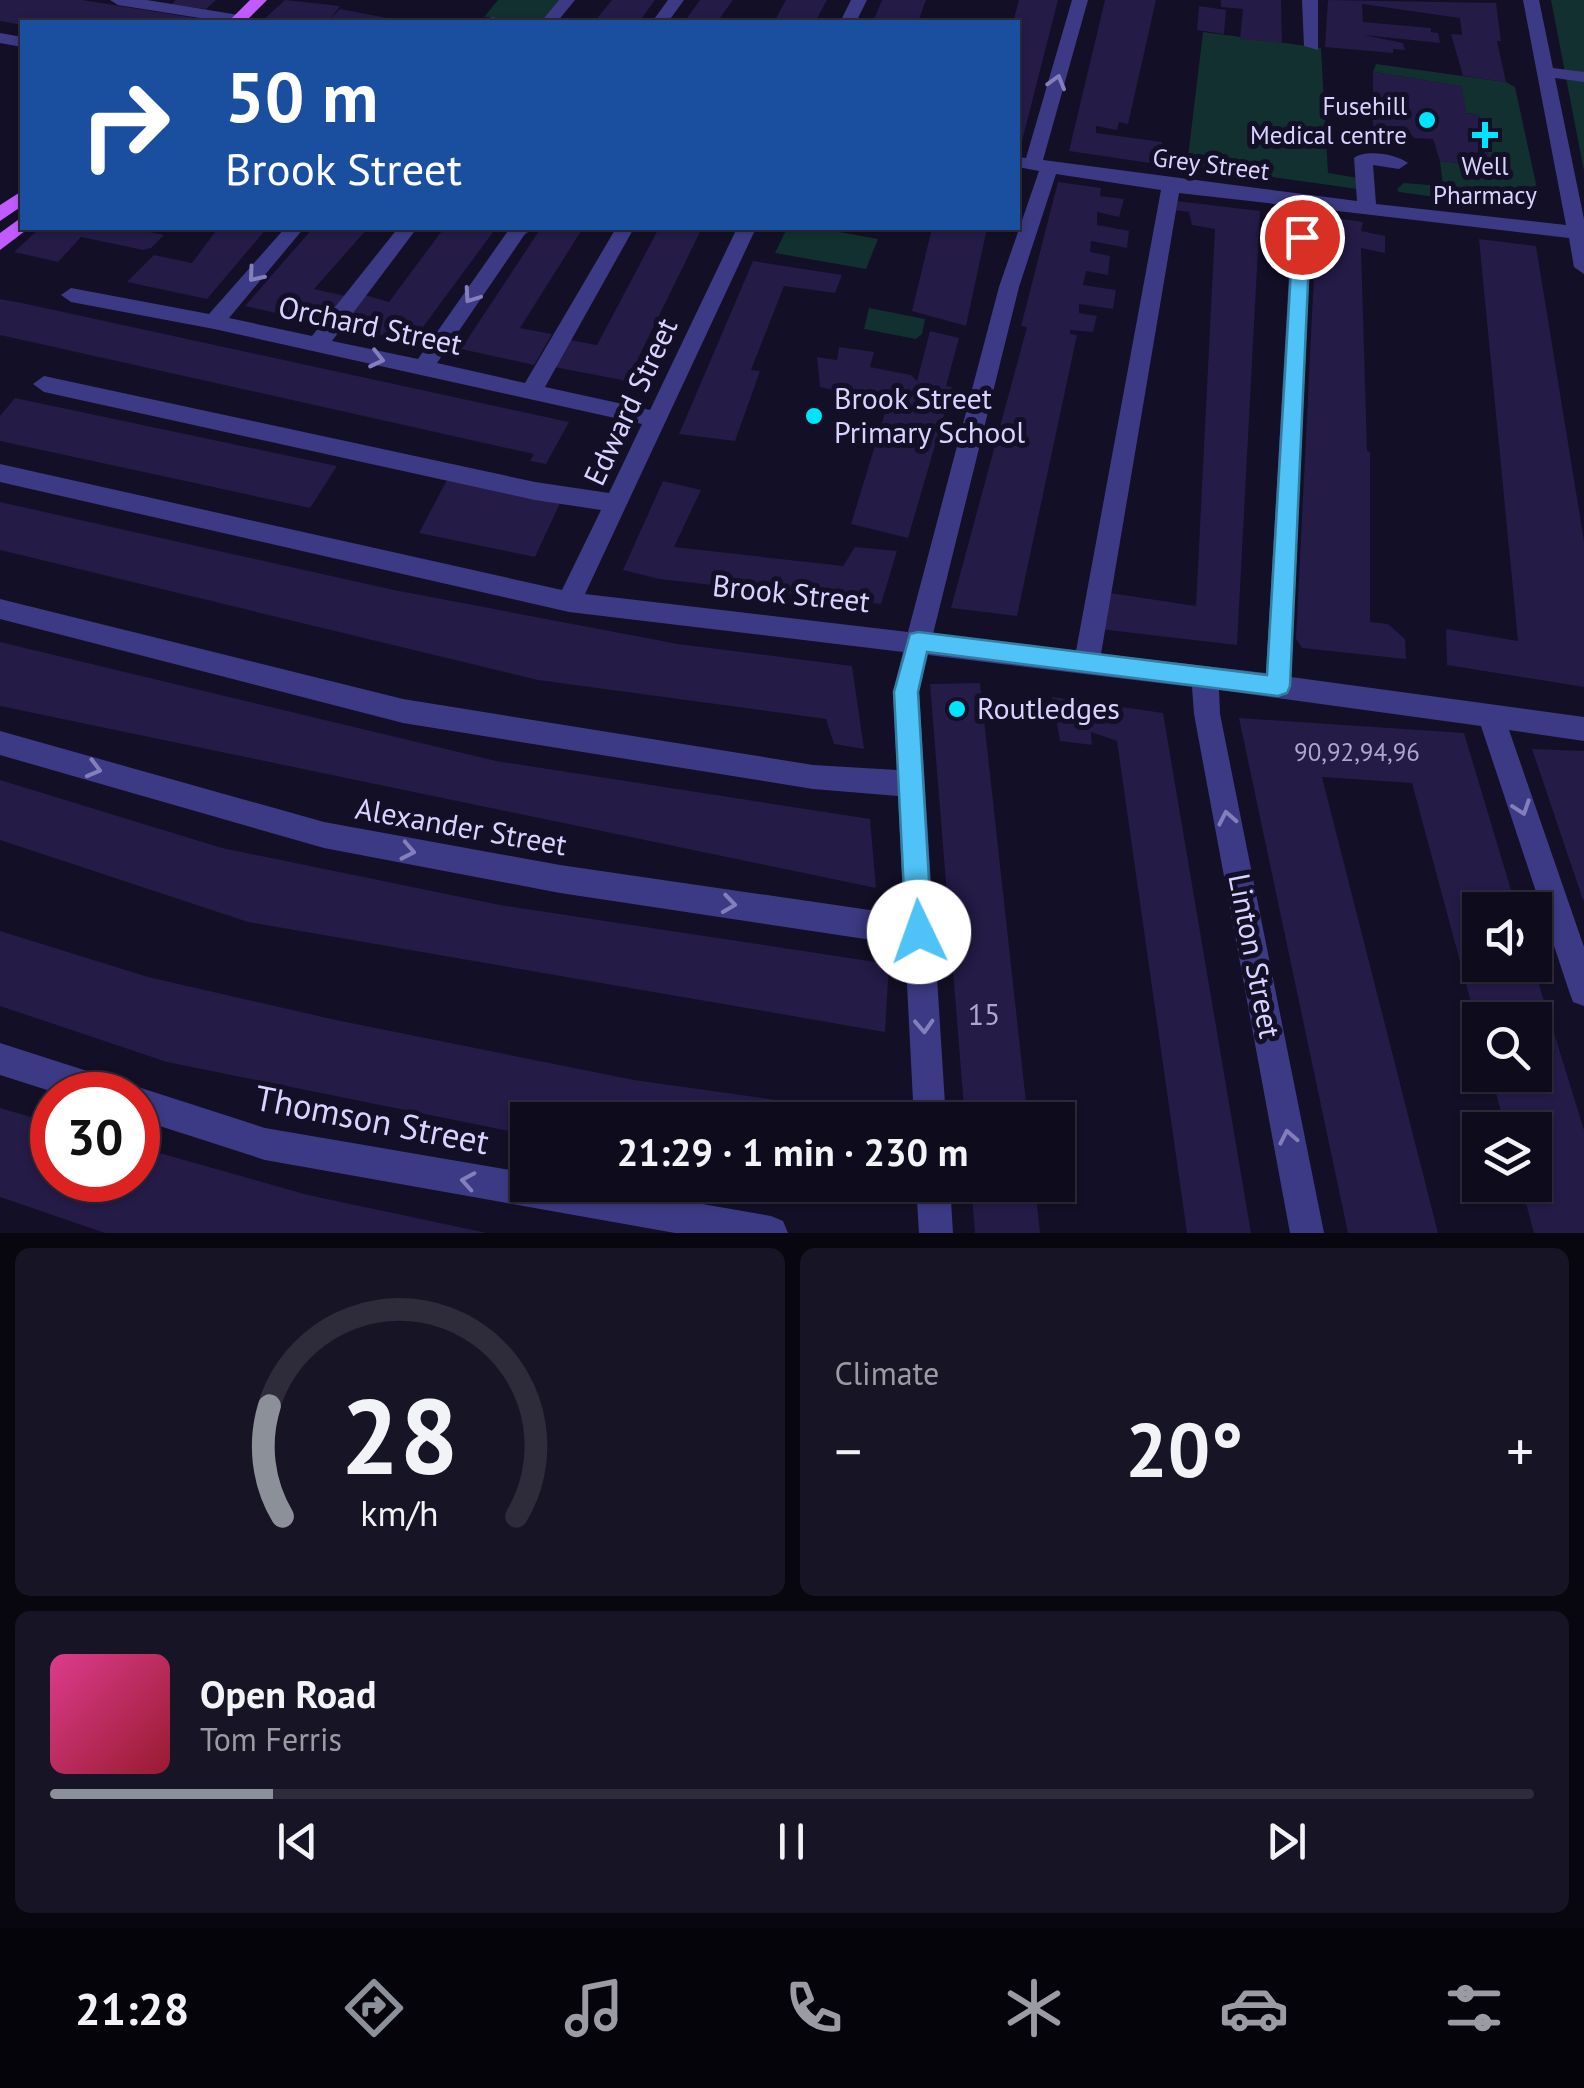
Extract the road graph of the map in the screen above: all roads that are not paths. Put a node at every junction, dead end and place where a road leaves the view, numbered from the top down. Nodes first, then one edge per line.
1 (118, 0) edge
2 (259, 0) edge
3 (567, 0) edge
4 (1080, 0) edge
5 (1310, 0) edge
6 (1531, 0) edge
7 (232, 20) edge
8 (239, 20) edge
9 (551, 20) edge
10 (1312, 46) dead end
11 (1546, 72) junction
12 (1584, 77) edge
13 (1399, 163) dead end
14 (1033, 164) edge
15 (1172, 186) junction
16 (20, 199) edge
17 (1303, 200) junction
18 (1367, 207) junction
19 (0, 215) edge
20 (20, 225) edge
21 (294, 230) edge
22 (406, 230) edge
23 (518, 230) edge
24 (624, 230) edge
25 (746, 230) edge
26 (1578, 233) junction
27 (0, 244) edge
28 (1584, 268) edge
29 (72, 295) dead end
30 (214, 322) junction
31 (317, 345) junction
32 (422, 369) junction
33 (44, 384) dead end
34 (532, 390) junction
35 (656, 419) junction
36 (0, 473) edge
37 (616, 503) junction
38 (569, 602) junction
39 (0, 609) edge
40 (918, 641) junction
41 (1087, 664) junction
42 (1206, 679) junction
43 (1278, 686) junction
44 (1491, 716) junction
45 (1584, 729) edge
46 (0, 743) edge
47 (910, 784) junction
48 (919, 932) junction
49 (1584, 991) edge
50 (0, 1059) edge
51 (40, 1072) edge
52 (929, 1102) edge
53 (160, 1110) edge
54 (934, 1202) edge
55 (771, 1233) edge
56 (936, 1233) edge
57 (1306, 1233) edge

1 - 7 street
2 - 8 main road
3 - 9 street
14 -> 4 street
5 - 10 street
6 - 11 street
11 - 12 street
11 - 26 street
13 - 18 street
14 - 15 street, Grey Street
14 - 40 street
15 - 17 street, Grey Street
15 - 41 street
16 - 19 main road
17 - 18 street, Grey Street
17 - 43 street
18 - 26 street, Grey Street
20 - 27 main road
21 -> 30 street
22 - 31 street
23 -> 32 street
24 - 34 street
25 - 35 street, Edward Street
26 - 28 street
29 - 30 street, Orchard Street
30 - 31 street, Orchard Street
31 -> 32 street, Orchard Street
32 - 34 street, Orchard Street
33 - 37 street
34 - 35 street, Orchard Street
35 - 37 street, Edward Street
36 - 38 street, Brook Street
37 - 38 street, Edward Street
38 - 40 street, Brook Street
39 - 47 street
40 - 41 street, Brook Street
40 - 47 street
41 - 42 street, Brook Street
42 - 43 street, Brook Street
57 -> 42 street, Linton Street
43 - 44 street, Brook Street
44 - 45 street, Brook Street
44 -> 49 street
46 -> 48 street, Alexander Street
47 - 48 street
48 -> 52 street
50 - 51 street
55 -> 53 street, Thomson Street
54 - 56 street

